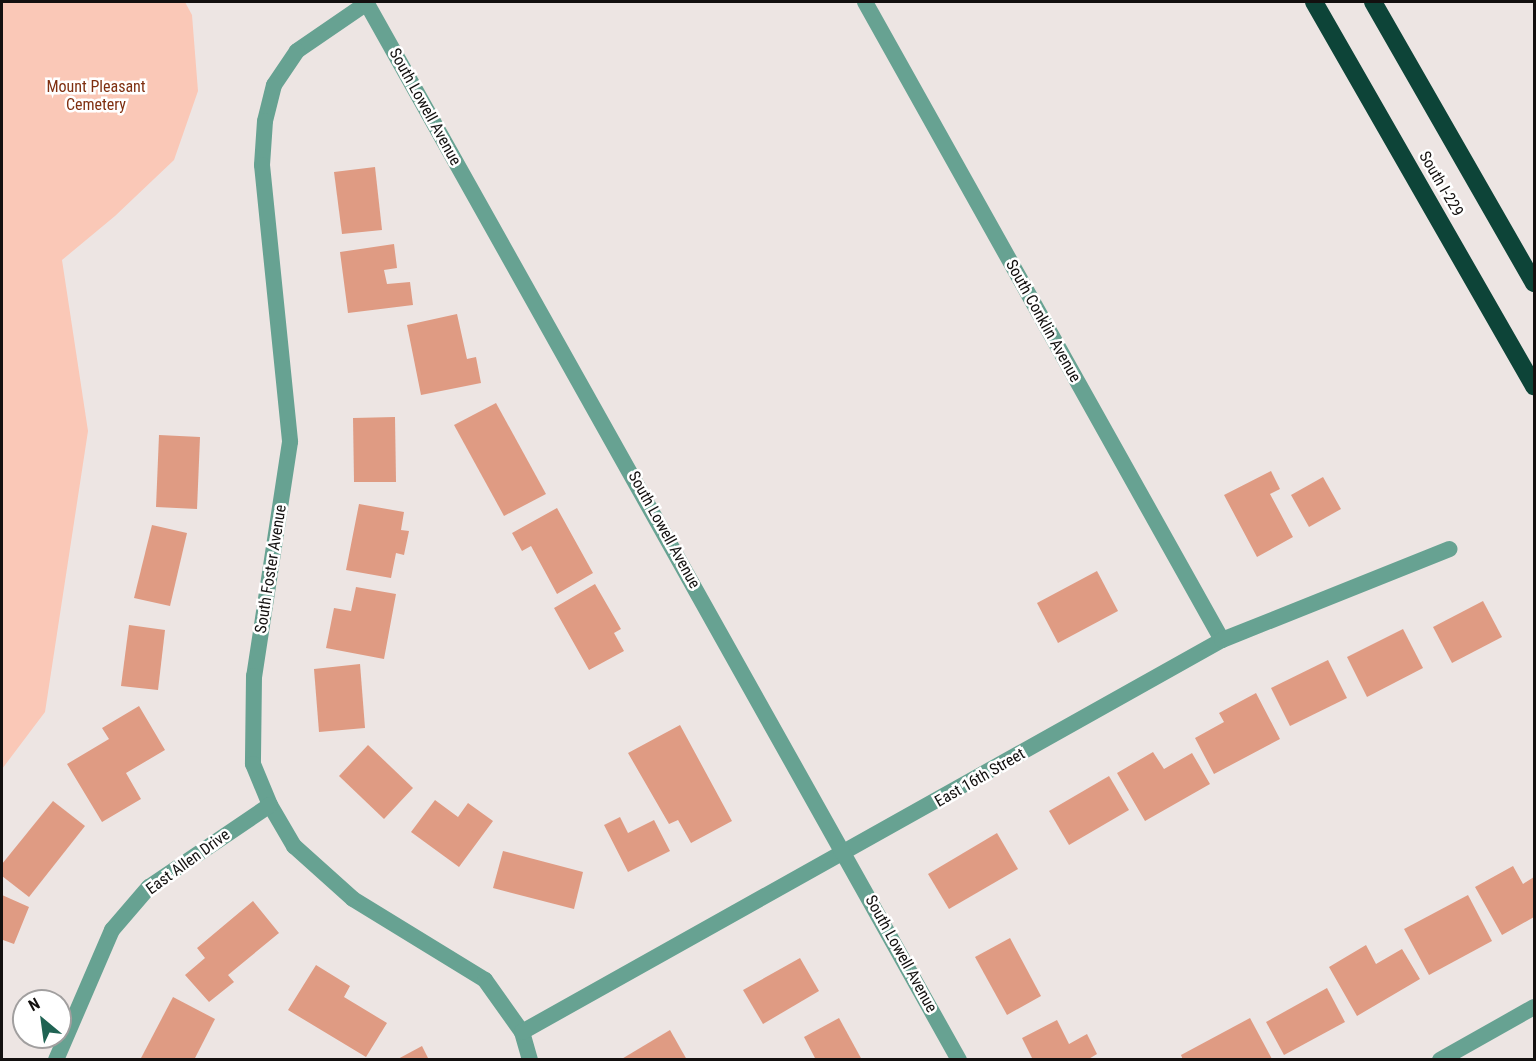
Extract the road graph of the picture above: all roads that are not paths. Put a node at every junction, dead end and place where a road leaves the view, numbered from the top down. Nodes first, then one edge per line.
1 (366, 2) edge
2 (865, 2) edge
3 (1314, 2) edge
4 (1373, 2) edge
5 (1534, 284) edge
6 (1534, 386) edge
7 (1449, 549) dead end
8 (1222, 640) junction
9 (270, 806) junction
10 (846, 854) junction
11 (1534, 1007) edge
12 (522, 1032) junction
13 (56, 1059) edge
14 (530, 1059) edge
15 (959, 1059) edge
16 (1440, 1059) edge

1 - 9 street, South Foster Avenue
1 - 10 street, South Lowell Avenue
2 - 8 street, South Conklin Avenue
3 - 6 highway, South I-229
4 - 5 highway, South I-229
7 - 8 street, East 16th Street
8 - 10 street, East 16th Street
9 - 12 street, South Foster Avenue
9 - 13 street, East Allen Drive
10 - 12 street, East 16th Street
10 - 15 street, South Lowell Avenue
11 - 16 street
12 - 14 street, South Foster Avenue

